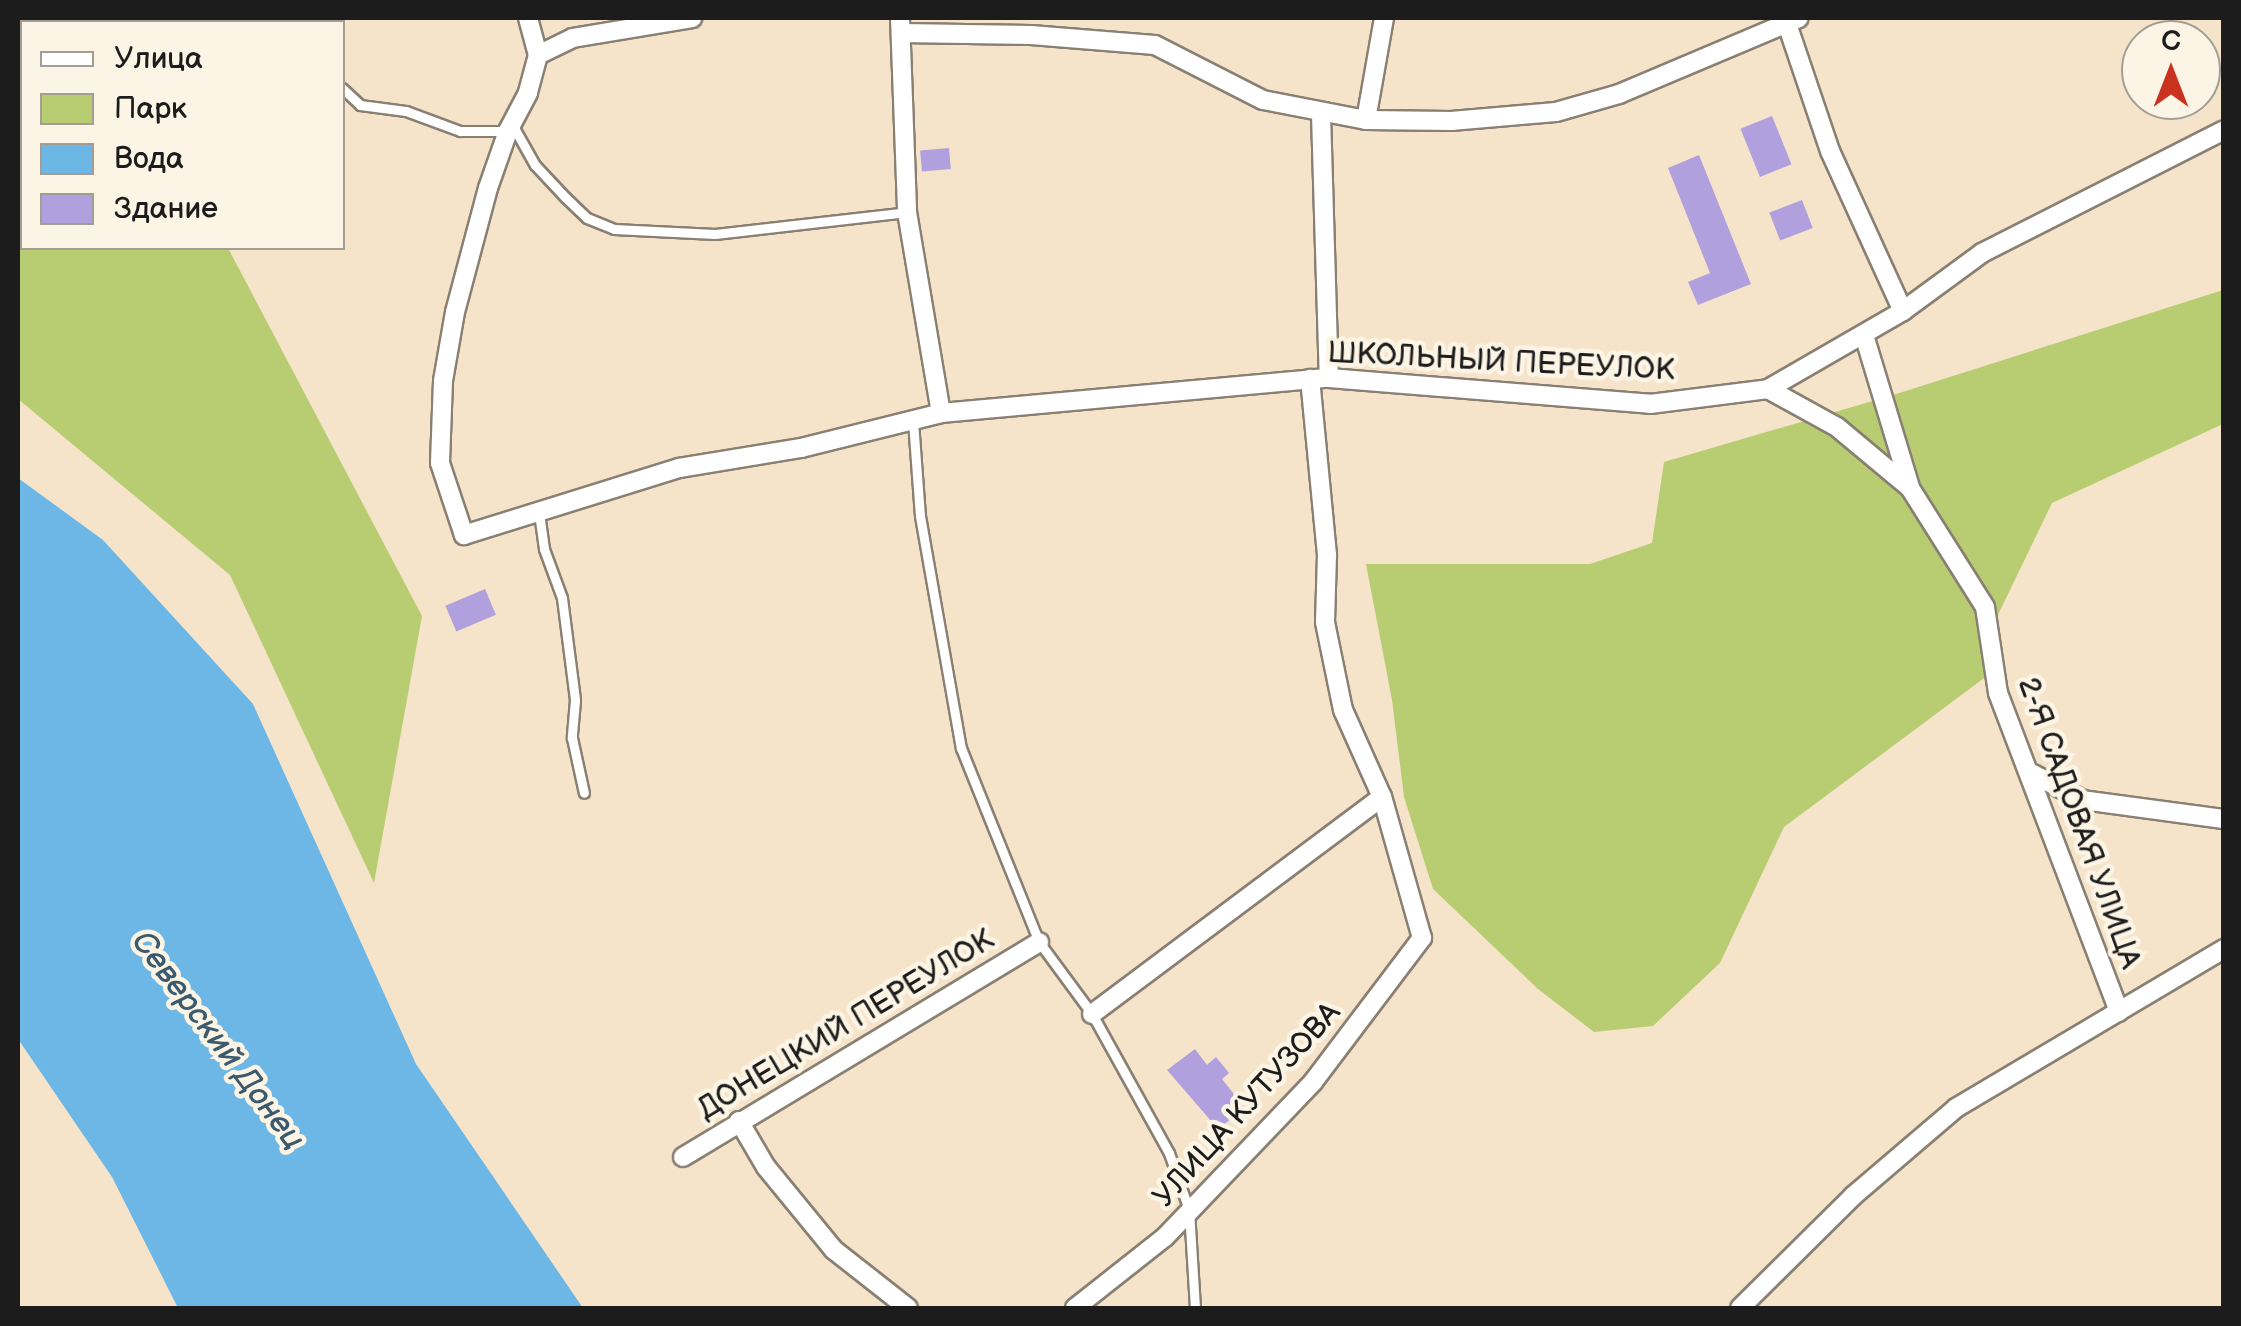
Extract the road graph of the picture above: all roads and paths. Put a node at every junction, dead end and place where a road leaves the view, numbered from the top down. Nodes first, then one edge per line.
1 (528, 18) edge
2 (692, 18) edge
3 (1384, 18) edge
4 (1790, 20) edge
5 (900, 25) edge
6 (538, 55) junction
7 (345, 91) edge
8 (1321, 114) junction
9 (1366, 120) junction
10 (509, 127) junction
11 (2224, 130) edge
12 (907, 212) junction
13 (1904, 311) junction
14 (1864, 336) junction
15 (1319, 379) junction
16 (1768, 389) junction
17 (941, 413) junction
18 (913, 421) junction
19 (1910, 488) junction
20 (539, 510) junction
21 (2032, 774) junction
22 (584, 793) dead end
23 (1382, 797) junction
24 (2224, 819) edge
25 (1038, 942) junction
26 (2224, 948) edge
27 (2119, 1012) junction
28 (1092, 1014) junction
29 (738, 1121) junction
30 (683, 1157) dead end
31 (1189, 1210) junction
32 (908, 1308) edge
33 (1075, 1308) edge
34 (1195, 1308) edge
35 (1740, 1308) edge

1 - 6 street
2 - 6 street
3 - 9 street
4 - 9 street
4 - 13 street
5 - 8 street
5 - 12 street
6 - 10 street
7 - 10 lane
8 - 9 street
8 - 15 street, УЛИЦА КУТУЗОВА
10 - 12 lane
10 - 20 street, ШКОЛЬНЫЙ ПЕРЕУЛОК
11 - 13 street, ШКОЛЬНЫЙ ПЕРЕУЛОК
12 - 17 street
13 - 14 street, ШКОЛЬНЫЙ ПЕРЕУЛОК
14 - 16 street, ШКОЛЬНЫЙ ПЕРЕУЛОК
14 - 19 street
15 - 16 street, ШКОЛЬНЫЙ ПЕРЕУЛОК
15 - 17 street, ШКОЛЬНЫЙ ПЕРЕУЛОК
15 - 23 street, УЛИЦА КУТУЗОВА
16 - 19 street, 2-Я САДОВАЯ УЛИЦА
17 - 18 street, ШКОЛЬНЫЙ ПЕРЕУЛОК
18 - 20 street, ШКОЛЬНЫЙ ПЕРЕУЛОК
18 - 25 lane
19 - 21 street, 2-Я САДОВАЯ УЛИЦА
20 - 22 lane
21 - 24 street
21 - 27 street, 2-Я САДОВАЯ УЛИЦА
23 - 28 street
23 - 31 street, УЛИЦА КУТУЗОВА
25 - 28 lane
25 - 29 street, ДОНЕЦКИЙ ПЕРЕУЛОК
26 - 27 street
27 - 35 street
28 - 31 lane
29 - 30 street, ДОНЕЦКИЙ ПЕРЕУЛОК
29 - 32 street
31 - 33 street, УЛИЦА КУТУЗОВА
31 - 34 lane

